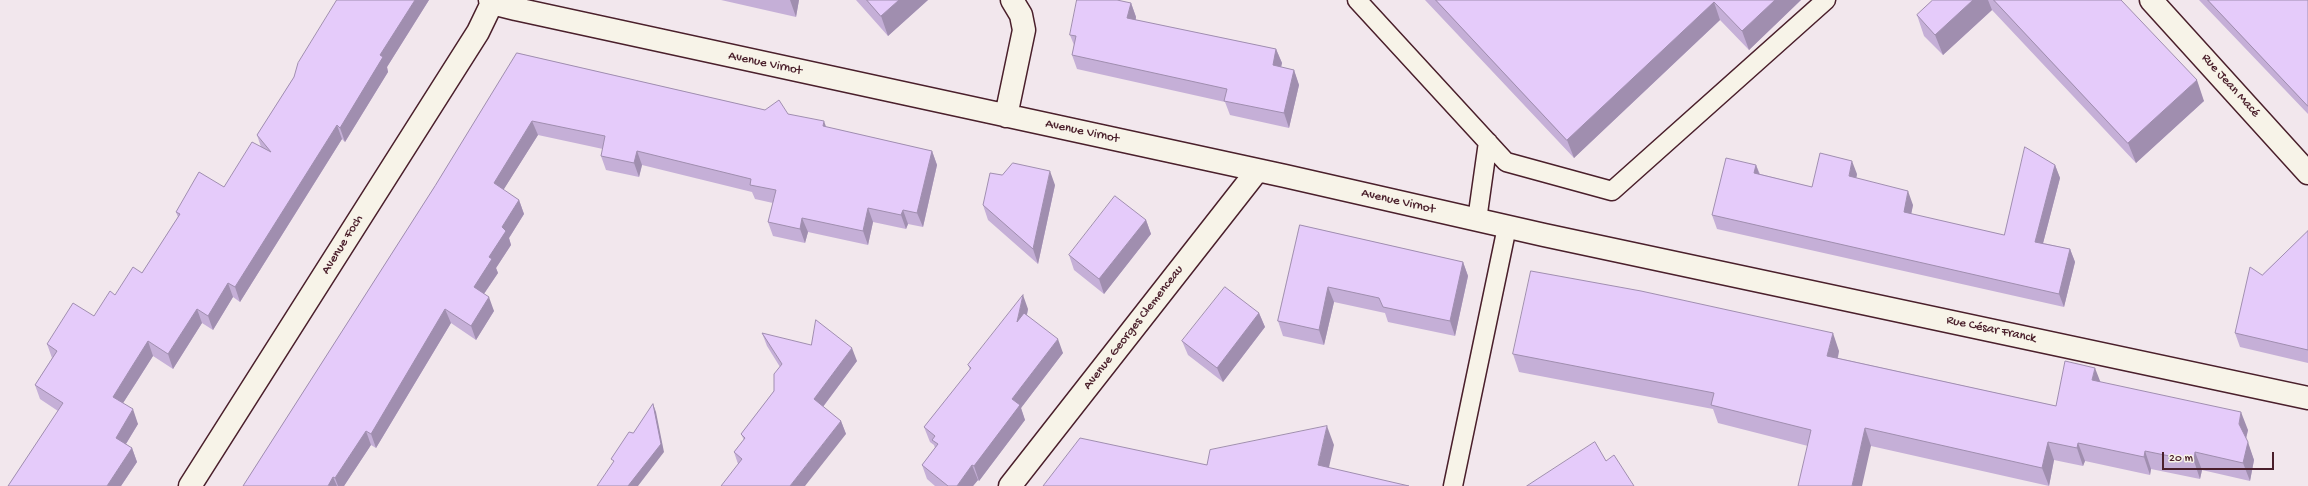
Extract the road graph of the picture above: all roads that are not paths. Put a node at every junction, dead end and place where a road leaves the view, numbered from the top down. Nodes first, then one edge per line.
1 (1012, 0) edge
2 (1357, 0) edge
3 (1826, 0) edge
4 (2151, 0) edge
5 (491, 1) edge
6 (1006, 116) junction
7 (1488, 142) junction
8 (1257, 171) junction
9 (2308, 173) edge
10 (1477, 220) junction
11 (1507, 227) junction
12 (1674, 262) joint
13 (2308, 398) edge
14 (190, 486) edge
15 (1010, 486) edge
16 (1453, 486) edge

1 - 6 street
2 - 7 lane
3 - 7 lane
4 - 9 street, Rue Jean Macé
5 - 6 street, Avenue Virnot
5 - 14 street, Avenue Foch
6 - 8 street, Avenue Virnot
7 - 10 lane
8 - 10 street, Avenue Virnot
8 - 15 street, Avenue Georges Clemenceau
10 - 11 street, Avenue Virnot
11 - 12 street, Avenue Virnot
11 - 16 lane
12 - 13 street, Rue César Franck

